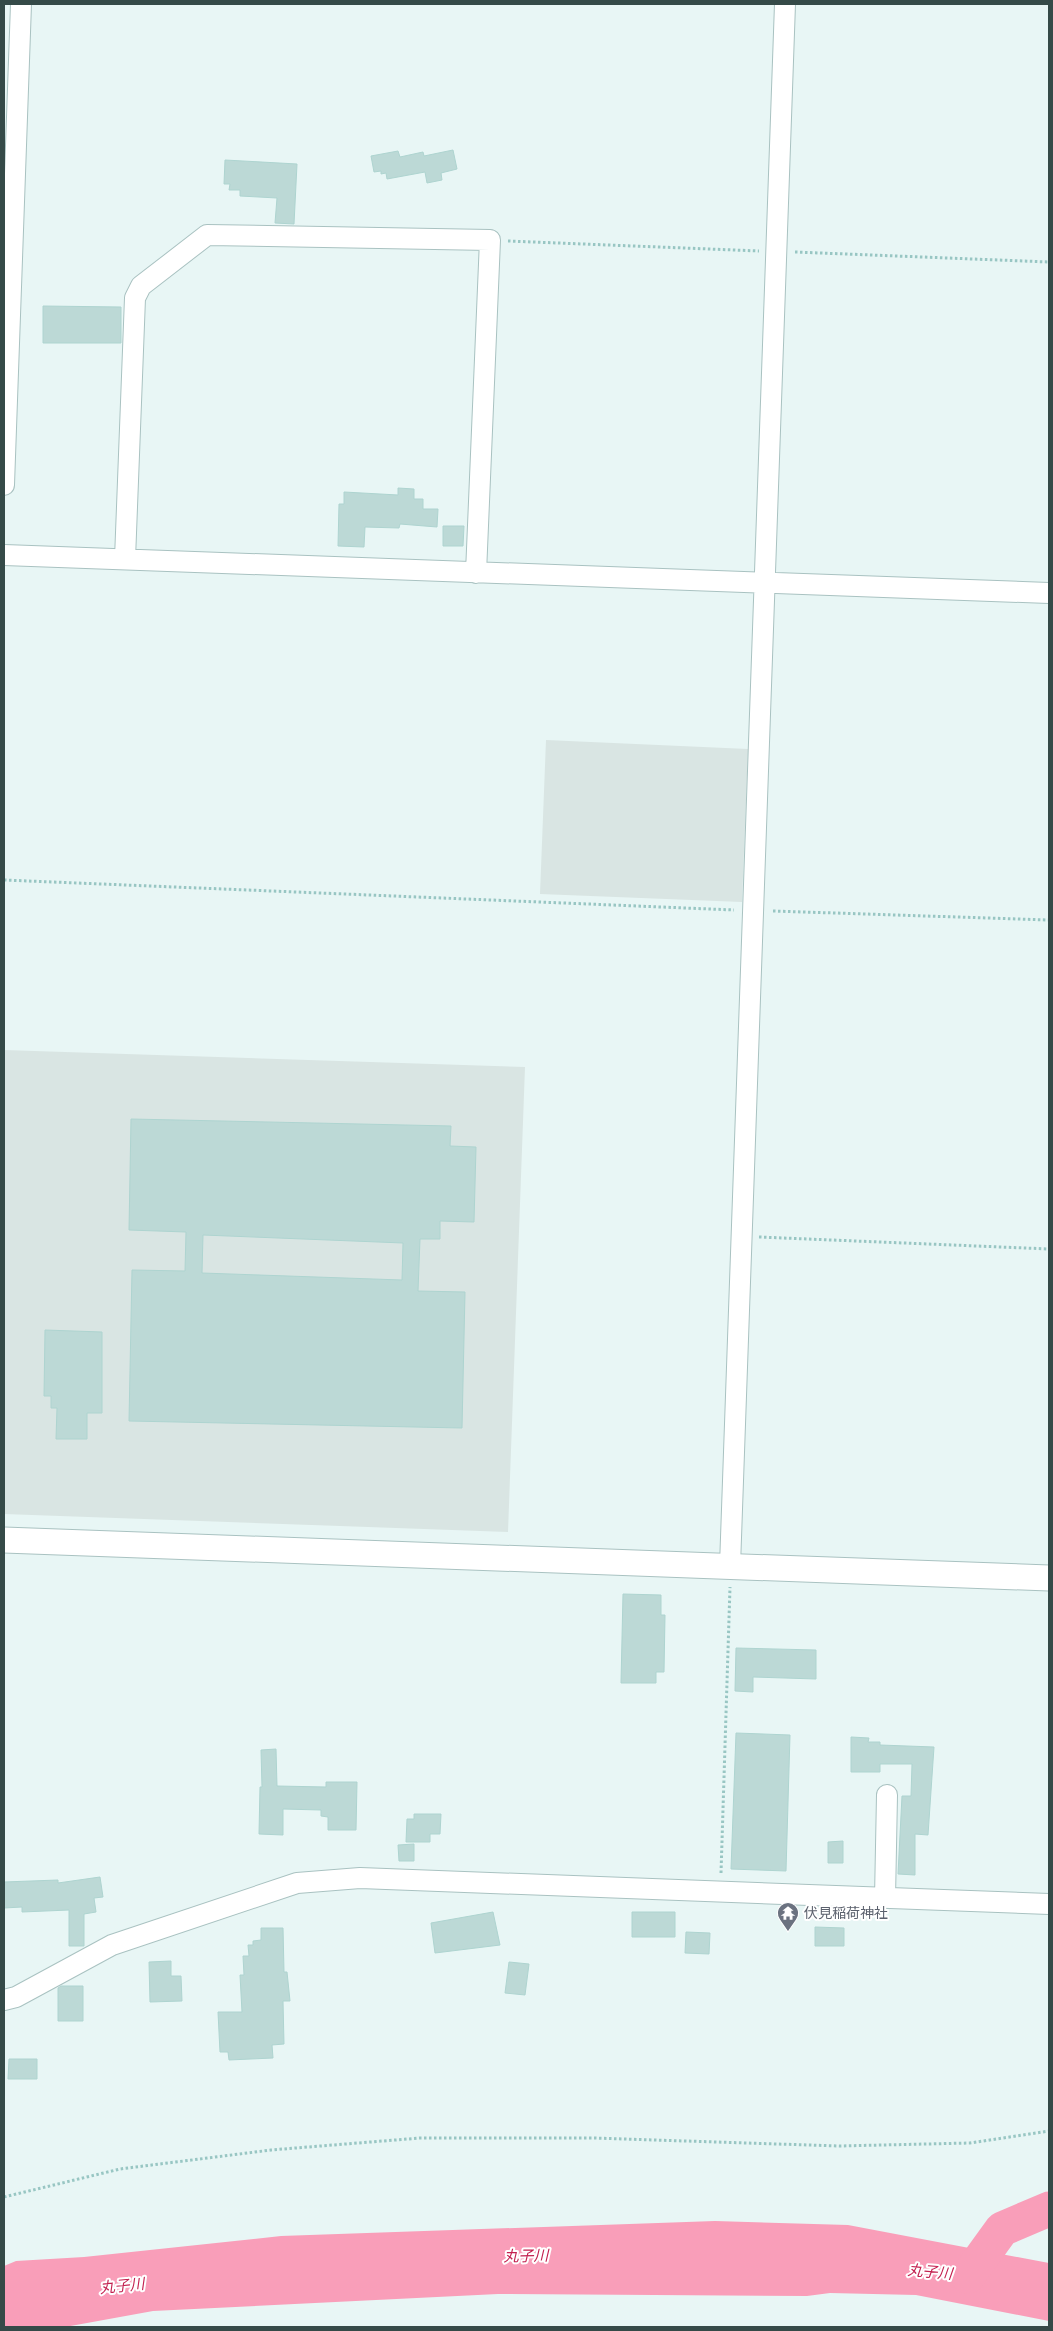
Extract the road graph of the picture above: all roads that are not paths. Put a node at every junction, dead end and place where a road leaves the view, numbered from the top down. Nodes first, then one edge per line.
1 (21, 4) edge
2 (786, 4) edge
3 (4, 485) edge
4 (4, 555) edge
5 (125, 559) junction
6 (476, 574) junction
7 (765, 583) junction
8 (1049, 593) edge
9 (4, 1540) edge
10 (730, 1566) junction
11 (1049, 1578) edge
12 (887, 1795) dead end
13 (885, 1898) junction
14 (1049, 1904) edge
15 (4, 2000) edge

1 - 3 street
2 - 7 street
4 - 5 street
5 - 6 street
5 - 6 street
6 - 7 street
7 - 8 street
7 - 10 street
9 - 10 street
10 - 11 street
12 - 13 street
13 - 14 street
13 - 15 street

